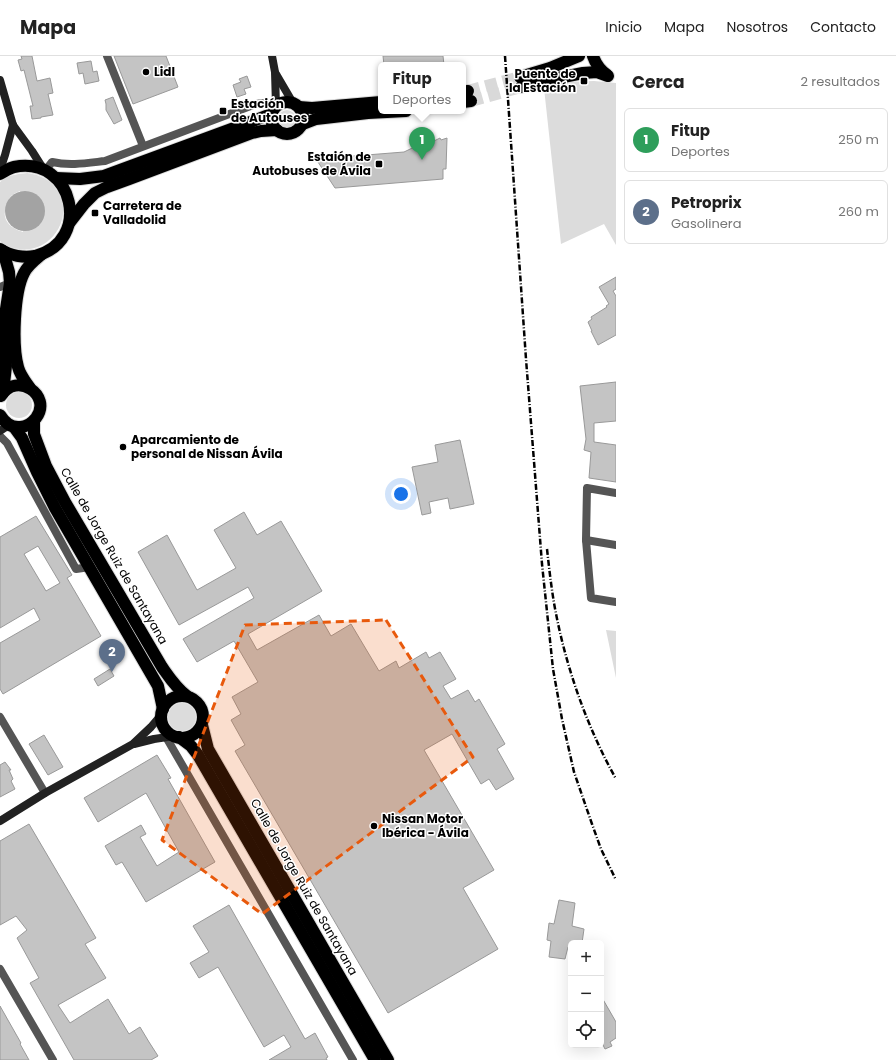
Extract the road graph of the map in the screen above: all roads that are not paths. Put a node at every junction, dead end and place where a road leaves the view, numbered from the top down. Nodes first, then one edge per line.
1 (107, 56) edge
2 (272, 56) edge
3 (579, 56) edge
4 (593, 56) edge
5 (562, 60) edge
6 (275, 72) junction
7 (612, 77) edge
8 (0, 80) edge
9 (378, 102) edge
10 (296, 105) junction
11 (274, 109) junction
12 (378, 112) edge
13 (303, 124) junction
14 (13, 125) junction
15 (277, 130) junction
16 (143, 146) junction
17 (0, 170) edge
18 (45, 170) junction
19 (0, 174) edge
20 (56, 178) junction
21 (70, 222) junction
22 (1, 250) edge
23 (42, 254) junction
24 (5, 285) edge
25 (30, 388) junction
26 (1, 395) edge
27 (0, 416) edge
28 (34, 421) junction
29 (7, 427) edge
30 (0, 436) edge
31 (616, 493) edge
32 (586, 540) junction
33 (616, 545) edge
34 (90, 567) junction
35 (616, 602) edge
36 (187, 696) junction
37 (162, 711) junction
38 (0, 717) edge
39 (202, 725) junction
40 (171, 734) junction
41 (133, 744) junction
42 (45, 794) junction
43 (0, 821) edge
44 (0, 969) edge
45 (53, 1060) edge
46 (353, 1060) edge
47 (375, 1060) edge
48 (388, 1060) edge

1 - 16 street
2 - 6 street
3 - 5 highway
4 - 7 highway
5 - 7 highway
6 - 10 street
6 - 11 street
8 - 14 street
9 - 10 highway
10 - 11 highway
10 - 13 highway
11 - 15 highway
11 - 16 street
11 - 20 highway
12 - 13 highway
13 - 15 highway
14 - 17 street
14 - 18 street
15 - 21 highway, Calle de Jorge Ruiz de Santayana
16 - 18 street
18 - 19 highway
18 - 20 highway
20 - 21 highway
21 - 23 highway, Calle de Jorge Ruiz de Santayana
22 - 23 highway
22 - 24 highway
23 - 25 highway, Calle de Jorge Ruiz de Santayana
24 - 26 highway
25 - 26 highway
25 - 28 highway, Calle de Jorge Ruiz de Santayana
27 - 29 highway
28 - 29 highway
28 - 36 highway, Calle de Jorge Ruiz de Santayana
29 - 34 highway
30 - 34 street
31 - 32 street
32 - 33 street
32 - 35 street
34 - 37 highway
36 - 37 highway
36 - 39 highway, Calle de Jorge Ruiz de Santayana
37 - 40 highway
37 - 41 street
38 - 42 street
39 - 40 highway
39 - 48 highway, Calle de Jorge Ruiz de Santayana
40 - 41 street
40 - 46 street
40 - 47 highway
41 - 42 street
42 - 43 street
44 - 45 street

